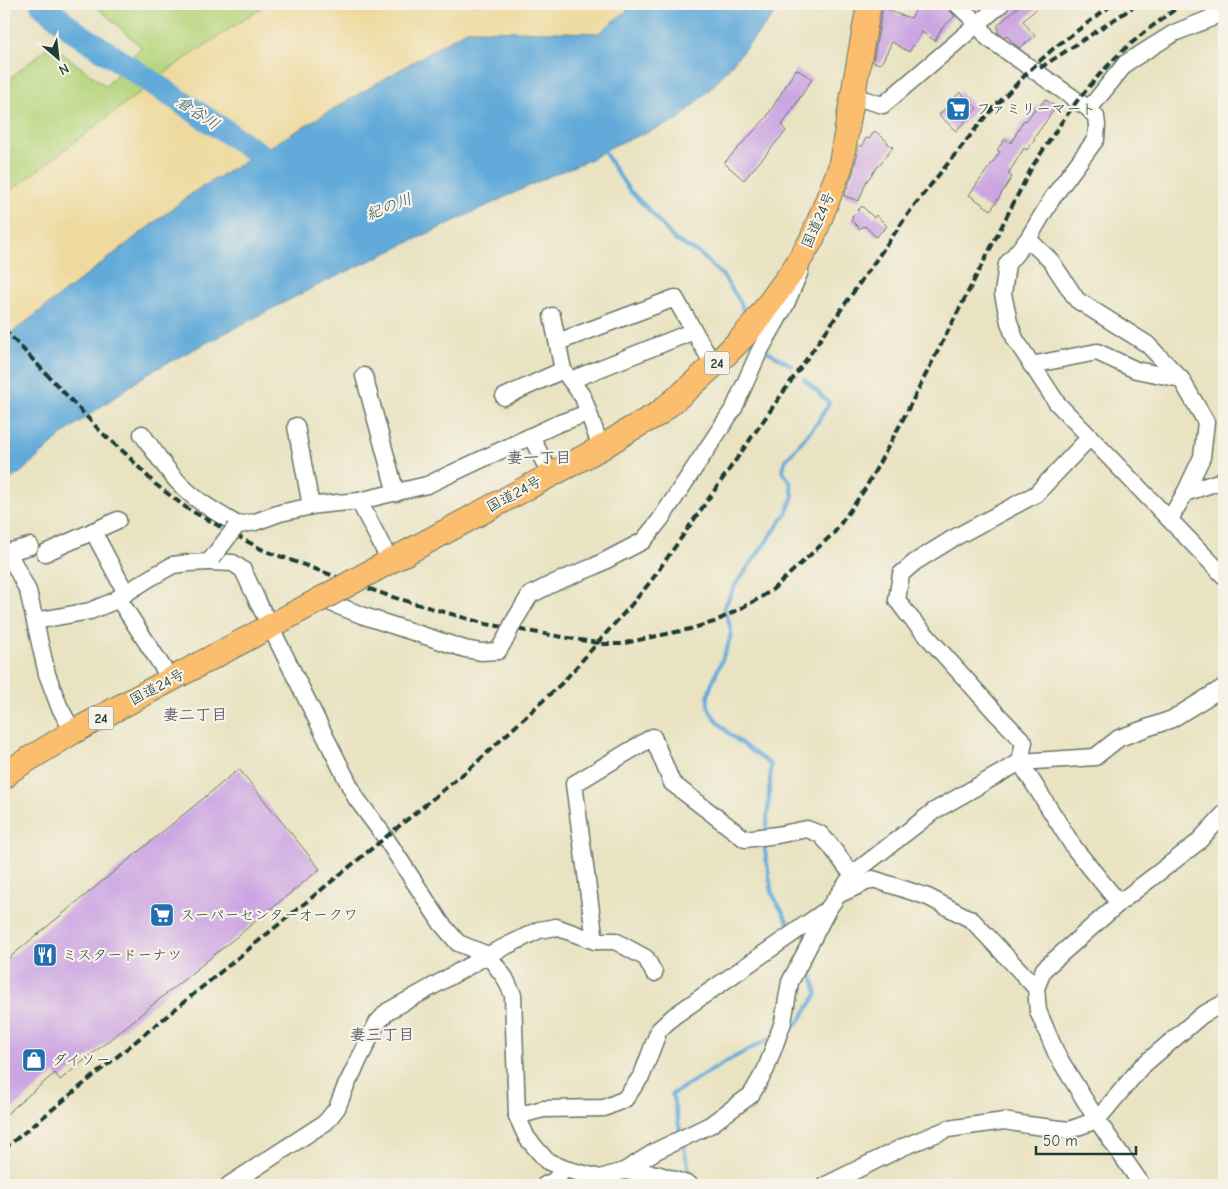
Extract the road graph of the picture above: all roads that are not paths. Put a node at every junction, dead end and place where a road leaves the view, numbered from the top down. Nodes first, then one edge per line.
1 (869, 4) edge
2 (957, 4) edge
3 (1001, 4) edge
4 (1224, 10) edge
5 (1217, 17) edge
6 (978, 24) junction
7 (852, 96) junction
8 (1089, 109) junction
9 (1028, 238) junction
10 (806, 250) junction
11 (552, 316) dead end
12 (694, 331) junction
13 (558, 342) junction
14 (1032, 365) junction
15 (714, 366) junction
16 (567, 375) junction
17 (364, 376) dead end
18 (1181, 379) junction
19 (504, 397) dead end
20 (588, 413) junction
21 (296, 426) dead end
22 (142, 434) dead end
23 (531, 436) junction
24 (1090, 437) junction
25 (600, 448) junction
26 (550, 474) junction
27 (1224, 478) edge
28 (396, 493) junction
29 (1185, 493) junction
30 (359, 500) junction
31 (311, 506) junction
32 (1170, 519) junction
33 (118, 520) dead end
34 (237, 526) junction
35 (93, 531) junction
36 (30, 546) dead end
37 (6, 553) edge
38 (45, 553) dead end
39 (210, 560) junction
40 (383, 565) junction
41 (1224, 576) edge
42 (122, 596) junction
43 (321, 599) junction
44 (35, 621) junction
45 (270, 626) junction
46 (171, 680) junction
47 (1224, 687) edge
48 (73, 732) junction
49 (1020, 762) junction
50 (4, 777) edge
51 (1224, 814) edge
52 (854, 873) junction
53 (838, 895) junction
54 (1119, 904) junction
55 (828, 910) junction
56 (595, 941) junction
57 (488, 955) junction
58 (654, 973) dead end
59 (1036, 988) junction
60 (1224, 1003) edge
61 (517, 1116) junction
62 (1097, 1120) junction
63 (565, 1169) junction
64 (624, 1172) junction
65 (229, 1185) edge
66 (545, 1185) edge
67 (690, 1185) edge
68 (826, 1185) edge
69 (1142, 1185) edge

1 - 7 highway, 国道24号 / 24
2 - 6 street
3 - 6 street
4 - 5 street
5 - 8 street
6 - 7 street
6 - 8 street
7 - 10 highway, 国道24号 / 24
8 - 9 street
9 - 14 street
9 - 18 street
10 - 15 highway, 国道24号 / 24
10 - 43 street, bridge
11 - 13 street
12 - 13 street
12 - 15 street
12 - 16 street
13 - 16 street
14 - 18 street
14 - 24 street
15 - 25 highway, 国道24号 / 24
16 - 19 street
16 - 20 street
17 - 28 street
18 - 29 street
20 - 23 street
20 - 25 street
21 - 31 street
22 - 34 street
23 - 26 street
23 - 28 street
24 - 32 street
24 - 49 street
25 - 26 highway, 国道24号 / 24
26 - 40 highway, 国道24号 / 24
27 - 29 street
28 - 30 street
29 - 32 street
30 - 31 street
30 - 40 street
31 - 34 street
32 - 41 street
33 - 35 street
34 - 39 street, bridge
35 - 38 street
35 - 42 street
36 - 37 street
37 - 44 street
39 - 42 street
39 - 45 street
40 - 43 highway, 国道24号 / 24, bridge
42 - 44 street
42 - 46 street
43 - 45 highway, 国道24号 / 24
44 - 48 street
45 - 46 highway, 国道24号 / 24
45 - 57 street
46 - 48 highway, 国道24号 / 24
47 - 49 street
48 - 50 highway, 国道24号 / 24
49 - 52 street
49 - 54 street
51 - 54 street
52 - 53 street
52 - 56 street
53 - 55 street
53 - 59 street
54 - 59 street
55 - 61 street
55 - 64 street
56 - 57 street
56 - 58 street
57 - 61 street
57 - 65 street
59 - 62 street
60 - 62 street
61 - 63 street
62 - 68 street
62 - 69 street
63 - 64 street
63 - 66 street
64 - 67 street

